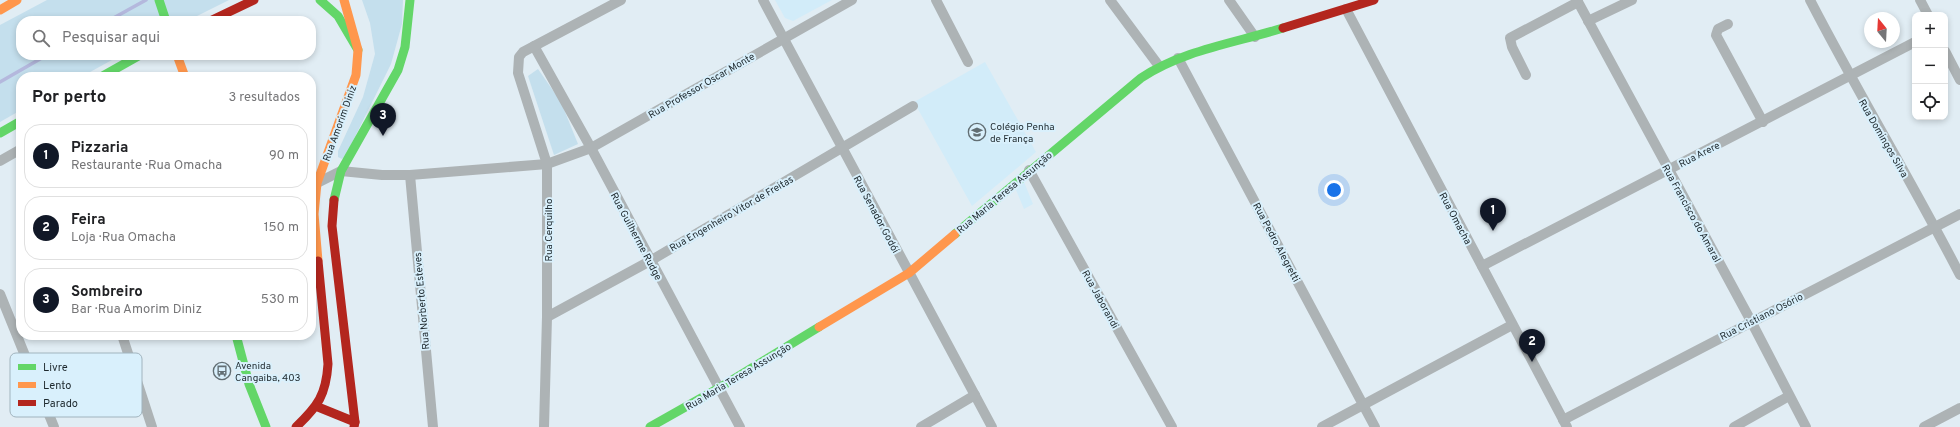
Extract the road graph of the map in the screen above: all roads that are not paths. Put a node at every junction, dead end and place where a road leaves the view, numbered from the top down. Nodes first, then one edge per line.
1 (17, 0) edge
2 (159, 0) edge
3 (254, 0) edge
4 (320, 0) edge
5 (344, 0) edge
6 (410, 0) edge
7 (621, 0) edge
8 (763, 0) edge
9 (852, 0) edge
10 (936, 0) edge
11 (1110, 0) edge
12 (1228, 0) edge
13 (1374, 0) edge
14 (1632, 0) edge
15 (1810, 0) edge
16 (1920, 0) edge
17 (1577, 1) edge
18 (1362, 2) edge
19 (1346, 9) junction
20 (0, 10) edge
21 (1926, 12) edge
22 (164, 16) edge
23 (220, 16) edge
24 (1588, 21) junction
25 (1728, 24) dead end
26 (1255, 37) junction
27 (784, 38) junction
28 (1912, 44) edge
29 (534, 46) junction
30 (358, 50) junction
31 (1948, 57) edge
32 (1178, 58) junction
33 (131, 60) edge
34 (179, 60) edge
35 (968, 62) dead end
36 (1159, 66) junction
37 (110, 72) edge
38 (183, 72) edge
39 (1526, 75) dead end
40 (1850, 77) junction
41 (1960, 80) edge
42 (913, 106) dead end
43 (1763, 122) junction
44 (16, 124) edge
45 (0, 133) edge
46 (591, 148) junction
47 (842, 148) junction
48 (16, 152) edge
49 (0, 161) edge
50 (547, 164) junction
51 (1029, 170) junction
52 (1668, 170) junction
53 (341, 171) junction
54 (410, 175) junction
55 (317, 183) junction
56 (316, 193) edge
57 (1960, 214) edge
58 (1935, 226) junction
59 (316, 235) edge
60 (650, 261) junction
61 (1482, 266) junction
62 (909, 273) junction
63 (1960, 275) edge
64 (0, 294) edge
65 (547, 317) junction
66 (1751, 321) junction
67 (1512, 325) junction
68 (16, 333) edge
69 (19, 340) edge
70 (124, 340) edge
71 (237, 340) edge
72 (24, 353) edge
73 (128, 353) edge
74 (719, 388) junction
75 (975, 395) junction
76 (142, 396) edge
77 (1789, 396) junction
78 (1364, 405) junction
79 (318, 407) junction
80 (1960, 408) edge
81 (50, 417) edge
82 (1564, 423) edge
83 (354, 424) edge
84 (54, 427) edge
85 (152, 427) edge
86 (266, 427) edge
87 (296, 427) edge
88 (433, 427) edge
89 (544, 427) edge
90 (650, 427) edge
91 (740, 427) edge
92 (921, 427) edge
93 (992, 427) edge
94 (1172, 427) edge
95 (1322, 427) edge
96 (1375, 427) edge
97 (1734, 427) edge
98 (1806, 427) edge
99 (1924, 427) edge

1 - 20 street
2 - 22 street
3 - 23 street
4 - 30 street
5 - 30 street, Rua Amorim Diniz
6 - 53 street, Rua Amorim Diniz
7 - 29 street, Rua Cerquilho
8 - 27 street, Rua Senador Godói
9 - 27 street, Rua Professor Oscar Monte
10 - 35 street
11 - 36 street
12 - 26 street
13 - 18 street, Rua Maria Teresa Assunção
14 - 24 street
15 - 40 street, Rua Domingos Silva
16 - 21 street
17 - 24 street, Rua Francisco do Amaral
17 - 39 street
18 - 19 street, Rua Maria Teresa Assunção
19 - 26 street, Rua Maria Teresa Assunção
19 - 61 street, Rua Omacha
24 - 52 street, Rua Francisco do Amaral
25 - 43 street
26 - 32 street, Rua Maria Teresa Assunção
27 - 46 street, Rua Professor Oscar Monte
27 - 47 street, Rua Senador Godói
28 - 40 street, Rua Arere
29 - 46 street, Rua Guilherme Rudge
29 - 50 street, Rua Cerquilho
30 - 55 street, Rua Amorim Diniz
31 - 41 street
32 - 36 street, Rua Maria Teresa Assunção
32 - 78 street, Rua Pedro Alegretti
33 - 37 street
34 - 38 street
36 - 51 street, Rua Maria Teresa Assunção
40 - 43 street, Rua Arere
40 - 58 street, Rua Domingos Silva
42 - 47 street, Rua Engenheiro Vitor de Freitas
43 - 52 street, Rua Arere
44 - 45 street
46 - 50 street, Rua Professor Oscar Monte
46 - 60 street, Rua Guilherme Rudge
47 - 60 street, Rua Engenheiro Vitor de Freitas
47 - 62 street, Rua Senador Godói
48 - 49 street
50 - 54 street, Rua Professor Oscar Monte
50 - 65 street, Rua Cerquilho
51 - 62 street, Rua Maria Teresa Assunção
51 - 94 street, Rua Jaborandi
52 - 61 street, Rua Arere
52 - 66 street, Rua Francisco do Amaral
53 - 54 street, Rua Professor Oscar Monte
53 - 55 street
53 - 83 street, Rua Amorim Diniz
54 - 88 street, Rua Norberto Esteves
55 - 56 street, Rua Amorim Diniz
57 - 58 street, Rua Cristiano Osório
58 - 63 street, Rua Domingos Silva
58 - 66 street, Rua Cristiano Osório
59 - 79 street, Rua Amorim Diniz
60 - 65 street, Rua Engenheiro Vitor de Freitas
60 - 74 street, Rua Guilherme Rudge
61 - 67 street, Rua Omacha
62 - 74 street, Rua Maria Teresa Assunção
62 - 75 street, Rua Senador Godói
64 - 68 street
65 - 89 street, Rua Cerquilho
66 - 77 street, Rua Francisco do Amaral
66 - 82 street, Rua Cristiano Osório
67 - 78 street
67 - 82 street, Rua Omacha
69 - 72 street
70 - 73 street
71 - 86 street
74 - 90 street, Rua Maria Teresa Assunção
74 - 91 street, Rua Guilherme Rudge
75 - 92 street
75 - 93 street, Rua Senador Godói
76 - 85 street
77 - 97 street
77 - 98 street, Rua Francisco do Amaral
78 - 95 street
78 - 96 street, Rua Pedro Alegretti
79 - 83 street
79 - 87 street, Rua Amorim Diniz
80 - 99 street
81 - 84 street

